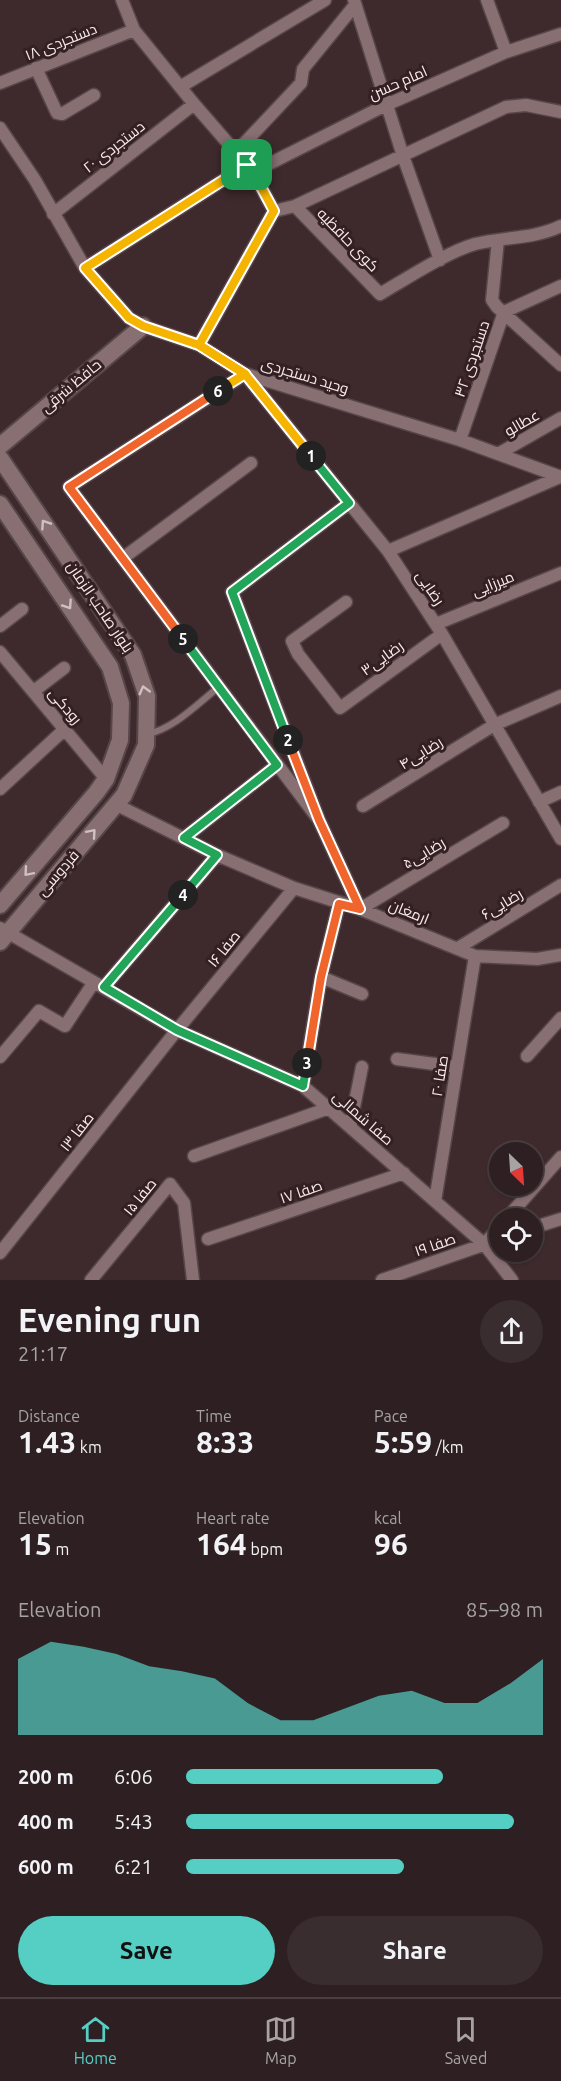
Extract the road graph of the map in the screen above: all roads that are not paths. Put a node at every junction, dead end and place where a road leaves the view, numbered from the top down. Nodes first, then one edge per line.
1 (122, 0) edge
2 (325, 0) edge
3 (487, 0) edge
4 (355, 2) edge
5 (134, 30) junction
6 (561, 34) edge
7 (506, 52) junction
8 (36, 68) junction
9 (0, 83) edge
10 (180, 87) junction
11 (94, 95) dead end
12 (194, 104) junction
13 (386, 105) junction
14 (561, 112) edge
15 (0, 130) edge
16 (236, 152) junction
17 (403, 156) junction
18 (250, 168) junction
19 (295, 206) junction
20 (274, 211) junction
21 (53, 214) junction
22 (561, 226) edge
23 (498, 240) junction
24 (440, 260) junction
25 (85, 268) junction
26 (561, 286) edge
27 (504, 312) junction
28 (143, 326) junction
29 (199, 345) junction
30 (561, 365) edge
31 (245, 374) junction
32 (561, 418) edge
33 (460, 440) junction
34 (0, 446) edge
35 (498, 454) junction
36 (0, 458) edge
37 (251, 463) dead end
38 (561, 477) edge
39 (349, 503) junction
40 (0, 504) edge
41 (388, 551) junction
42 (123, 558) junction
43 (561, 573) edge
44 (346, 602) dead end
45 (22, 609) dead end
46 (0, 626) edge
47 (439, 629) junction
48 (0, 652) edge
49 (10, 663) junction
50 (64, 668) dead end
51 (0, 673) edge
52 (219, 687) junction
53 (34, 692) junction
54 (561, 696) edge
55 (494, 724) junction
56 (65, 729) junction
57 (146, 734) junction
58 (277, 765) junction
59 (106, 779) junction
60 (0, 789) edge
61 (561, 792) edge
62 (539, 802) junction
63 (117, 805) junction
64 (363, 806) dead end
65 (319, 820) junction
66 (503, 823) dead end
67 (184, 838) junction
68 (561, 839) edge
69 (217, 855) junction
70 (561, 885) edge
71 (294, 888) junction
72 (339, 904) junction
73 (0, 906) edge
74 (360, 909) junction
75 (3, 934) edge
76 (458, 948) junction
77 (561, 955) edge
78 (475, 956) junction
79 (321, 977) junction
80 (99, 985) junction
81 (362, 994) dead end
82 (561, 1018) edge
83 (177, 1030) junction
84 (527, 1056) dead end
85 (0, 1057) edge
86 (397, 1059) dead end
87 (362, 1067) dead end
88 (457, 1068) junction
89 (303, 1086) junction
90 (328, 1108) junction
91 (350, 1127) junction
92 (194, 1156) dead end
93 (561, 1157) edge
94 (404, 1173) junction
95 (435, 1201) junction
96 (516, 1208) edge
97 (561, 1219) edge
98 (543, 1225) edge
99 (208, 1239) dead end
100 (489, 1239) edge
101 (489, 1242) edge
102 (484, 1244) junction
103 (0, 1253) edge
104 (91, 1280) edge
105 (193, 1280) edge
106 (382, 1280) edge
107 (512, 1280) edge

1 - 5 street
2 - 10 street
3 - 7 street
4 - 13 street
4 - 16 street
5 - 8 street, دستجردی ۱۸
5 - 10 street
6 - 7 street, امام حسن
7 - 13 street, امام حسن
8 - 9 street, دستجردی ۱۸
8 - 11 street
10 - 12 street
12 - 16 street
12 - 21 street, دستجردی ۲۰
13 - 17 street
13 - 18 street, امام حسن
14 - 17 street
15 - 21 street, وحید دستجردی
16 - 18 street
17 - 19 street
17 - 24 street
18 - 20 street
18 - 25 street, امام حسن
19 - 20 street
19 - 24 street, کوی حافظیه
20 - 29 street
21 - 25 street, وحید دستجردی
22 - 23 street
23 - 24 street
23 - 27 street
25 - 28 street, وحید دستجردی
26 - 27 street, دستجردی ۳۲
27 - 30 street
27 - 33 street, دستجردی ۳۲
28 - 29 street, وحید دستجردی
28 - 34 main road, حافظ شرقی
29 - 31 street, وحید دستجردی
31 - 33 street, وحید دستجردی
31 - 39 street, رضایی
31 - 42 street
32 - 35 street, عطالو
33 - 35 street, وحید دستجردی
35 - 38 street, وحید دستجردی
57 -> 36 main road, بلوار صاحب الزمان
37 - 42 street
38 - 41 street
39 - 41 street, رضایی
39 - 65 street
40 -> 59 main road, بلوار صاحب الزمان
41 - 47 street, رضایی
42 - 52 street
43 - 47 street, میرزایی
44 - 47 street, رضایی۳
45 - 46 street
47 - 55 street, رضایی
48 - 49 street, رودکی
49 - 51 street
49 - 53 street, رودکی
50 - 53 street
52 - 57 lane
52 - 58 street
53 - 56 street, رودکی
54 - 55 street, رضایی۴
55 - 62 street, رضایی
55 - 64 street, رضایی۴
56 - 59 street, رودکی
56 - 60 street
57 - 63 main road, بلوار صاحب الزمان
58 - 65 street
58 - 67 street
59 -> 73 main road, فردوسی
61 - 62 street
62 - 68 street, رضایی
63 - 67 street, ارمغان
75 -> 63 main road, فردوسی
65 - 74 street
66 - 74 street, رضایی۵
67 - 69 street, ارمغان
69 - 71 street, ارمغان
69 - 80 street
70 - 76 street, رضایی۶
71 - 72 street, ارمغان
71 - 83 street, صفا ۱۶
72 - 74 street, ارمغان
72 - 79 street
74 - 76 street, ارمغان
75 - 80 street, صفا شمالی
76 - 78 street, ارمغان
77 - 78 street, ارمغان
78 - 88 street, صفا ۲۰
79 - 81 street
79 - 89 street
80 - 83 street, صفا شمالی
80 - 85 street
82 - 84 street
83 - 89 street, صفا شمالی
83 - 103 street, صفا ۱۳
86 - 88 street
87 - 91 street
88 - 95 street, صفا ۲۰
89 - 90 street, صفا شمالی
90 - 91 street, صفا شمالی
90 - 92 street
91 - 94 street, صفا شمالی
93 - 96 street
94 - 95 street, صفا شمالی
94 - 99 street, صفا ۱۷
95 - 102 street, صفا شمالی
97 - 98 street
100 - 102 street
101 - 102 street, صفا ۱۹
102 - 106 street, صفا ۱۹
102 - 107 street, صفا شمالی
104 - 105 street, صفا ۱۵

